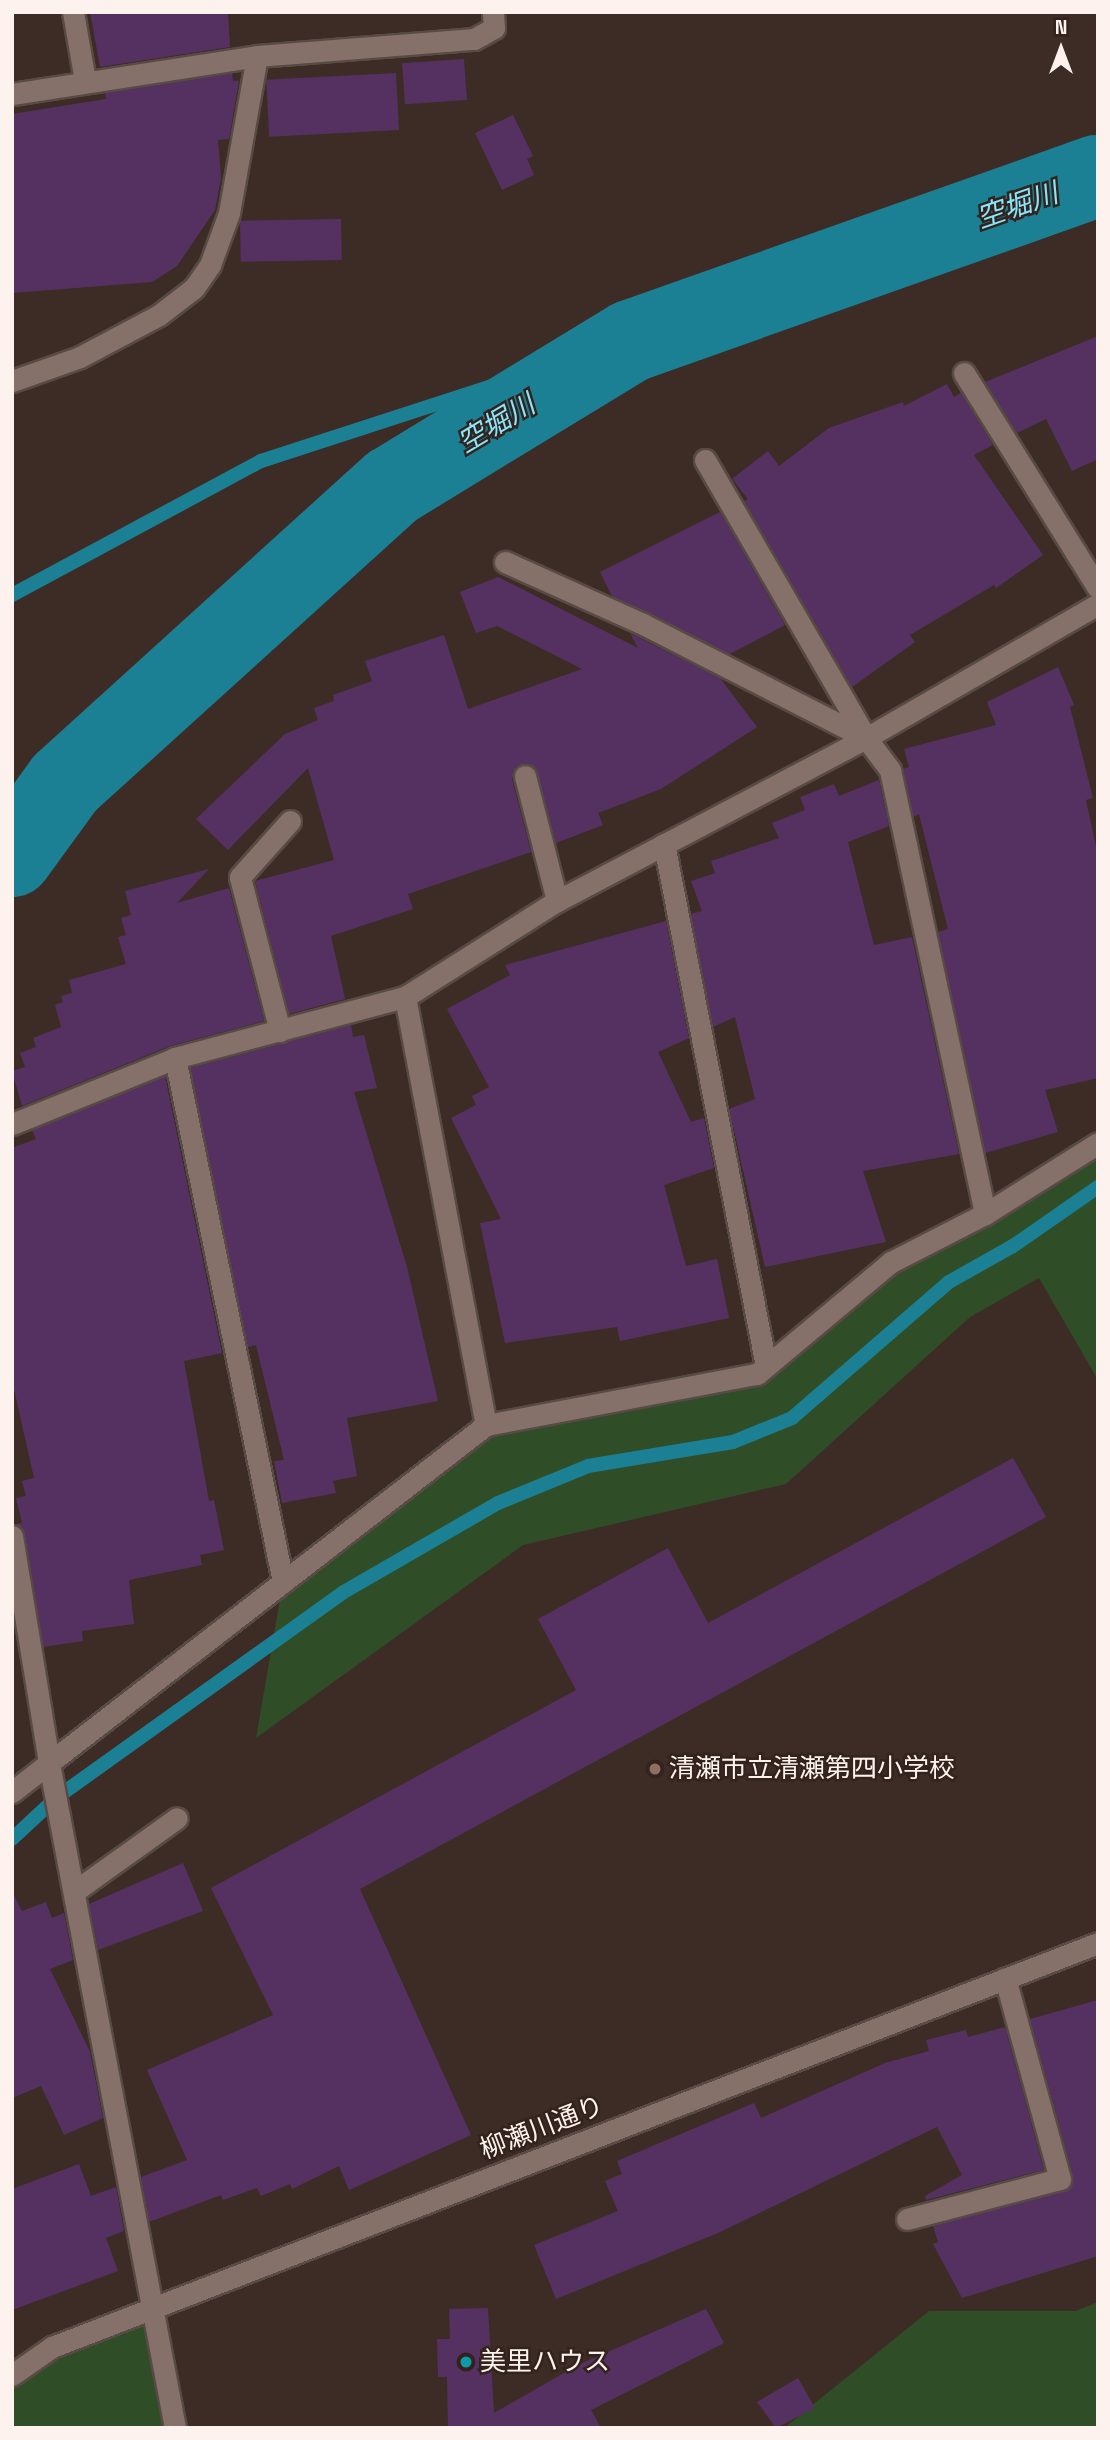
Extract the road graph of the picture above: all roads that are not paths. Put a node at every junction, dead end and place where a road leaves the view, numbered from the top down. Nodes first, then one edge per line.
1 (73, 12) edge
2 (493, 12) edge
3 (257, 56) junction
4 (85, 81) junction
5 (12, 94) edge
6 (964, 373) dead end
7 (12, 381) edge
8 (705, 460) dead end
9 (505, 562) dead end
10 (1098, 588) edge
11 (1098, 604) edge
12 (866, 738) junction
13 (524, 776) dead end
14 (290, 821) dead end
15 (664, 844) junction
16 (557, 901) junction
17 (405, 997) junction
18 (280, 1031) junction
19 (175, 1058) junction
20 (12, 1124) edge
21 (1098, 1143) edge
22 (985, 1214) junction
23 (766, 1366) junction
24 (486, 1425) junction
25 (12, 1536) edge
26 (284, 1582) junction
27 (51, 1771) junction
28 (12, 1792) edge
29 (177, 1818) dead end
30 (75, 1891) junction
31 (1098, 1943) edge
32 (1005, 1978) junction
33 (906, 2219) dead end
34 (154, 2309) junction
35 (12, 2375) edge
36 (175, 2428) edge

1 - 4 street
2 - 3 street
3 - 4 street
3 - 7 street
4 - 5 street
6 - 10 street
8 - 12 street
9 - 12 street
11 - 12 street
12 - 15 street
12 - 22 street
13 - 16 street
14 - 18 street
15 - 16 street
15 - 23 street
16 - 17 street
17 - 18 street
17 - 24 street
18 - 19 street
19 - 20 street
19 - 26 street
21 - 22 street
22 - 23 street
23 - 24 street
24 - 26 street
25 - 27 street
26 - 27 street
27 - 28 street
27 - 30 street
29 - 30 street
30 - 34 street
31 - 32 street, 柳瀬川通り
32 - 33 street
32 - 34 street, 柳瀬川通り
34 - 35 street, 柳瀬川通り
34 - 36 street

